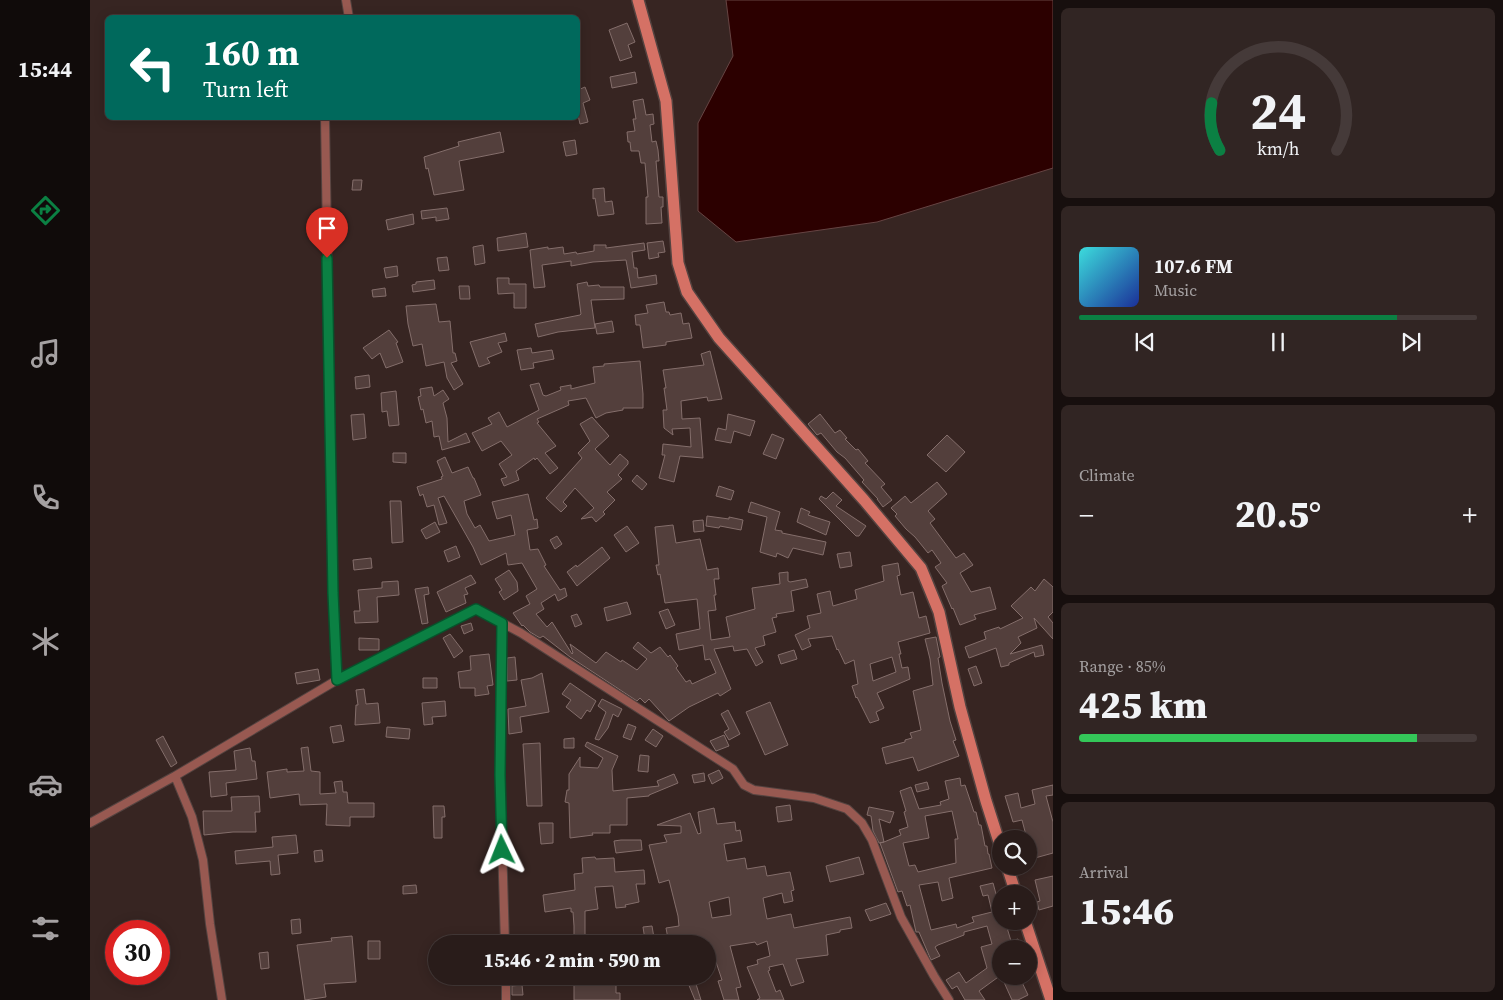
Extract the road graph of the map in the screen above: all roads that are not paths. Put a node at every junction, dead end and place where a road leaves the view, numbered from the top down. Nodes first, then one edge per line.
1 (346, 0) edge
2 (638, 0) edge
3 (348, 15) edge
4 (325, 120) edge
5 (502, 623) junction
6 (337, 680) junction
7 (175, 776) junction
8 (90, 823) edge
9 (995, 830) edge
10 (1028, 930) edge
11 (505, 935) edge
12 (506, 985) edge
13 (222, 1000) edge
14 (506, 1000) edge
15 (950, 1000) edge
16 (1051, 1000) edge

1 - 3 street
2 - 9 main road
4 - 6 street
5 - 6 street
5 - 11 street
5 - 15 street
6 - 7 street
7 - 8 street
7 - 13 street
10 - 16 main road
12 - 14 street

